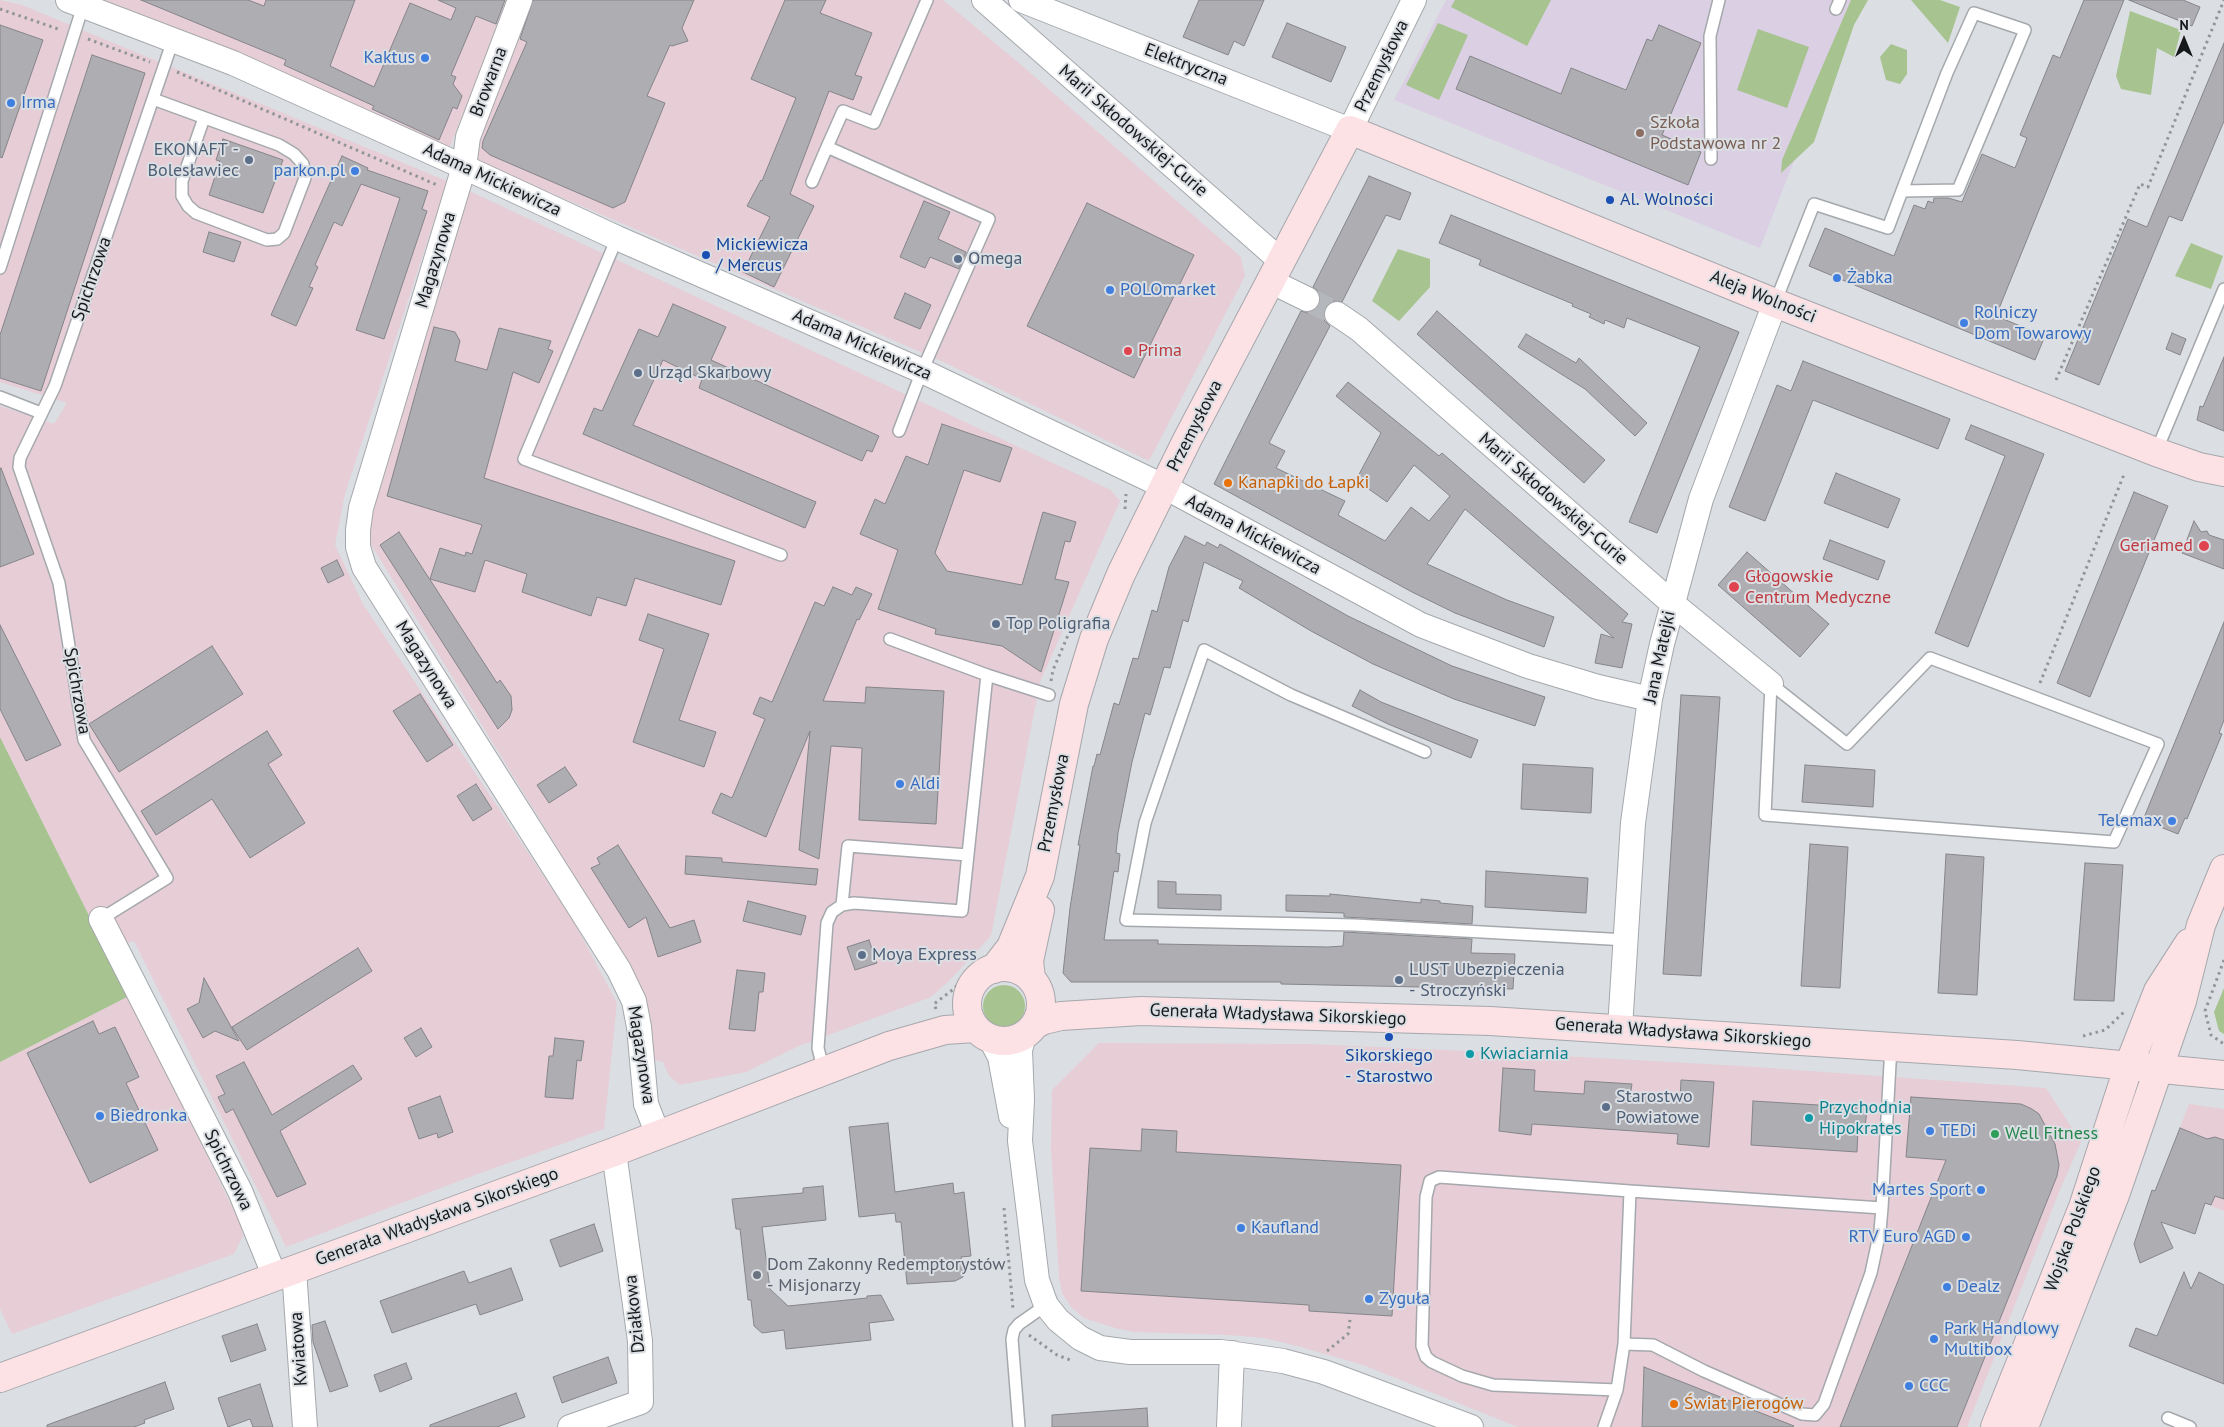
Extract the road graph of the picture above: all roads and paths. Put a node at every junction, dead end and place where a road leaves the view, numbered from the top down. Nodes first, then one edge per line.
1 (520, 0) edge
2 (927, 0) edge
3 (984, 0) edge
4 (1021, 0) edge
5 (1414, 0) edge
6 (1720, 0) edge
7 (2224, 0) edge
8 (75, 3) edge
9 (0, 9) edge
10 (74, 34) junction
11 (173, 40) junction
12 (164, 66) junction
13 (152, 100) junction
14 (204, 118) junction
15 (1350, 130) junction
16 (827, 147) junction
17 (1711, 159) dead end
18 (464, 167) junction
19 (812, 182) dead end
20 (1902, 191) junction
21 (456, 193) junction
22 (617, 238) junction
23 (0, 268) edge
24 (1275, 271) junction
25 (2224, 289) edge
26 (1307, 299) tunnel mouth
27 (1775, 303) junction
28 (1336, 314) tunnel mouth
29 (922, 371) junction
30 (2056, 380) dead end
31 (0, 397) edge
32 (42, 413) junction
33 (899, 431) dead end
34 (2166, 456) junction
35 (2125, 472) dead end
36 (2224, 472) edge
37 (1164, 486) junction
38 (2224, 489) edge
39 (781, 555) dead end
40 (1672, 603) junction
41 (890, 639) dead end
42 (987, 675) junction
43 (1771, 684) junction
44 (1049, 695) dead end
45 (2035, 698) junction
46 (1650, 699) junction
47 (1425, 752) dead end
48 (968, 855) junction
49 (2224, 869) edge
50 (1040, 876) junction
51 (842, 905) junction
52 (101, 919) joint
53 (2201, 925) junction
54 (1627, 940) junction
55 (2224, 960) edge
56 (994, 968) junction
57 (1036, 986) junction
58 (968, 993) junction
59 (2126, 1010) dead end
60 (1141, 1011) junction
61 (1620, 1028) junction
62 (1030, 1030) junction
63 (983, 1034) junction
64 (2224, 1044) edge
65 (1891, 1046) junction
66 (872, 1052) junction
67 (2074, 1060) junction
68 (2129, 1065) junction
69 (2158, 1068) junction
70 (824, 1072) junction
71 (2224, 1075) edge
72 (658, 1135) junction
73 (1020, 1141) junction
74 (614, 1152) junction
75 (1630, 1191) junction
76 (1004, 1199) dead end
77 (1882, 1208) junction
78 (284, 1273) junction
79 (1046, 1305) junction
80 (1019, 1324) junction
81 (1624, 1344) junction
82 (1232, 1353) junction
83 (1080, 1363) dead end
84 (0, 1378) edge
85 (1618, 1390) junction
86 (2168, 1418) dead end
87 (305, 1427) edge
88 (570, 1427) edge
89 (1019, 1427) edge
90 (1228, 1427) edge
91 (1471, 1427) edge
92 (1604, 1427) edge
93 (1995, 1427) edge
94 (2024, 1427) edge
95 (2190, 1427) edge

1 - 18 street, Browarna
2 - 16 lane
3 - 24 street, Marii Skłodowskiej-Curie
4 - 15 street, Elektryczna
5 - 15 street, Przemysłowa
6 - 17 lane
7 - 30 path
8 - 10 lane
8 - 11 street, Adama Mickiewicza
9 - 10 path
10 - 12 path
10 - 23 lane
11 - 12 lane, Spichrzowa
11 - 18 street, Adama Mickiewicza
12 - 13 lane, Spichrzowa
12 - 21 path
13 - 14 lane
13 - 32 lane, Spichrzowa
14 - 14 lane
15 - 24 street, Przemysłowa
15 - 27 street, Aleja Wolności
16 - 19 lane
16 - 29 lane
18 - 21 street, Magazynowa
18 - 22 street, Adama Mickiewicza
20 - 20 lane
20 - 27 lane
21 - 72 street, Magazynowa
22 - 29 street, Adama Mickiewicza
22 - 39 lane
24 - 26 street, Marii Skłodowskiej-Curie
24 - 37 street, Przemysłowa
25 - 34 lane
27 - 34 street, Aleja Wolności
27 - 40 street, Jana Matejki
28 - 40 street, Marii Skłodowskiej-Curie
29 - 33 lane
29 - 37 street, Adama Mickiewicza
31 - 32 lane
32 - 52 lane, Spichrzowa
34 - 36 street, Aleja Wolności
34 - 38 street, Aleja Wolności
35 - 45 path
37 - 46 street, Adama Mickiewicza
37 - 50 street, Przemysłowa
40 - 43 street, Marii Skłodowskiej-Curie
40 - 46 street, Jana Matejki
41 - 42 lane
42 - 44 lane
42 - 48 lane
43 - 45 lane
43 - 45 lane
46 - 54 street, Jana Matejki
47 - 54 lane
48 - 51 lane
48 - 51 lane
49 - 53 street, Wojska Polskiego
50 - 56 street, Przemysłowa
50 - 57 street, Przemysłowa
51 - 70 lane
52 - 78 street, Spichrzowa
53 - 68 street, Wojska Polskiego
53 - 69 street, Wojska Polskiego
54 - 61 street, Jana Matejki
55 - 64 path
56 - 57 street
56 - 58 street
57 - 60 street, Generała Władysława Sikorskiego
57 - 62 street
58 - 63 street
58 - 66 street, Generała Władysława Sikorskiego
59 - 67 path
60 - 61 street, Generała Władysława Sikorskiego
60 - 62 street, Generała Władysława Sikorskiego
61 - 65 street, Generała Władysława Sikorskiego
62 - 63 street
62 - 73 street
63 - 66 street, Generała Władysława Sikorskiego
63 - 73 street
65 - 67 street, Generała Władysława Sikorskiego
65 - 77 lane
66 - 70 street, Generała Władysława Sikorskiego
67 - 68 street, Generała Władysława Sikorskiego
68 - 69 street, Generała Władysława Sikorskiego
68 - 93 street, Wojska Polskiego
69 - 71 street, Generała Władysława Sikorskiego
69 - 94 street, Wojska Polskiego
70 - 72 street, Generała Władysława Sikorskiego
72 - 74 street, Generała Władysława Sikorskiego
73 - 79 street
74 - 78 street, Generała Władysława Sikorskiego
74 - 88 street, Działkowa
75 - 77 lane
75 - 81 lane
75 - 85 lane
76 - 80 path
77 - 81 lane
78 - 84 street, Generała Władysława Sikorskiego
78 - 87 street, Kwiatowa
79 - 80 lane
79 - 82 street
80 - 83 path
80 - 89 lane
81 - 85 lane
82 - 90 street
82 - 91 street
85 - 92 lane
86 - 95 lane

